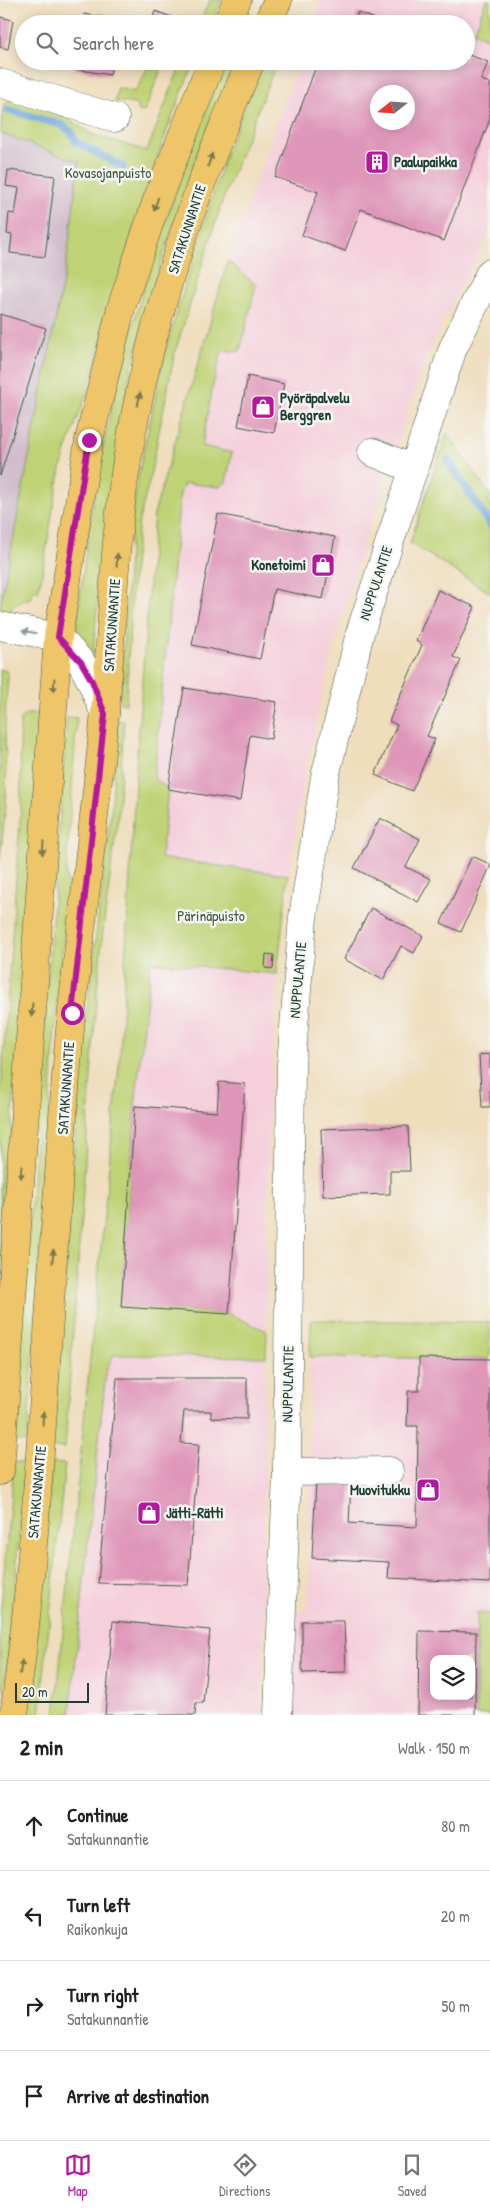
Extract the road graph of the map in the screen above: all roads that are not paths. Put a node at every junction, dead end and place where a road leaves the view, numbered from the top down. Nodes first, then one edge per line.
1 (237, 0) edge
2 (278, 0) edge
3 (231, 15) edge
4 (271, 15) edge
5 (208, 70) edge
6 (247, 70) edge
7 (0, 83) edge
8 (115, 118) dead end
9 (490, 273) edge
10 (372, 452) dead end
11 (414, 469) junction
12 (0, 626) edge
13 (58, 637) junction
14 (105, 714) junction
15 (0, 1471) edge
16 (287, 1472) junction
17 (389, 1472) dead end
18 (14, 1715) edge
19 (278, 1715) edge

1 - 3 main road
2 - 4 main road
5 -> 13 main road
14 -> 6 main road, SATAKUNNANTIE
7 - 8 street
9 - 11 street, NUPPULANTIE
10 - 11 street
11 - 16 street, NUPPULANTIE
13 -> 12 street
13 - 14 street
13 -> 15 main road
18 -> 14 main road, SATAKUNNANTIE
16 - 17 street
16 - 19 street, NUPPULANTIE

